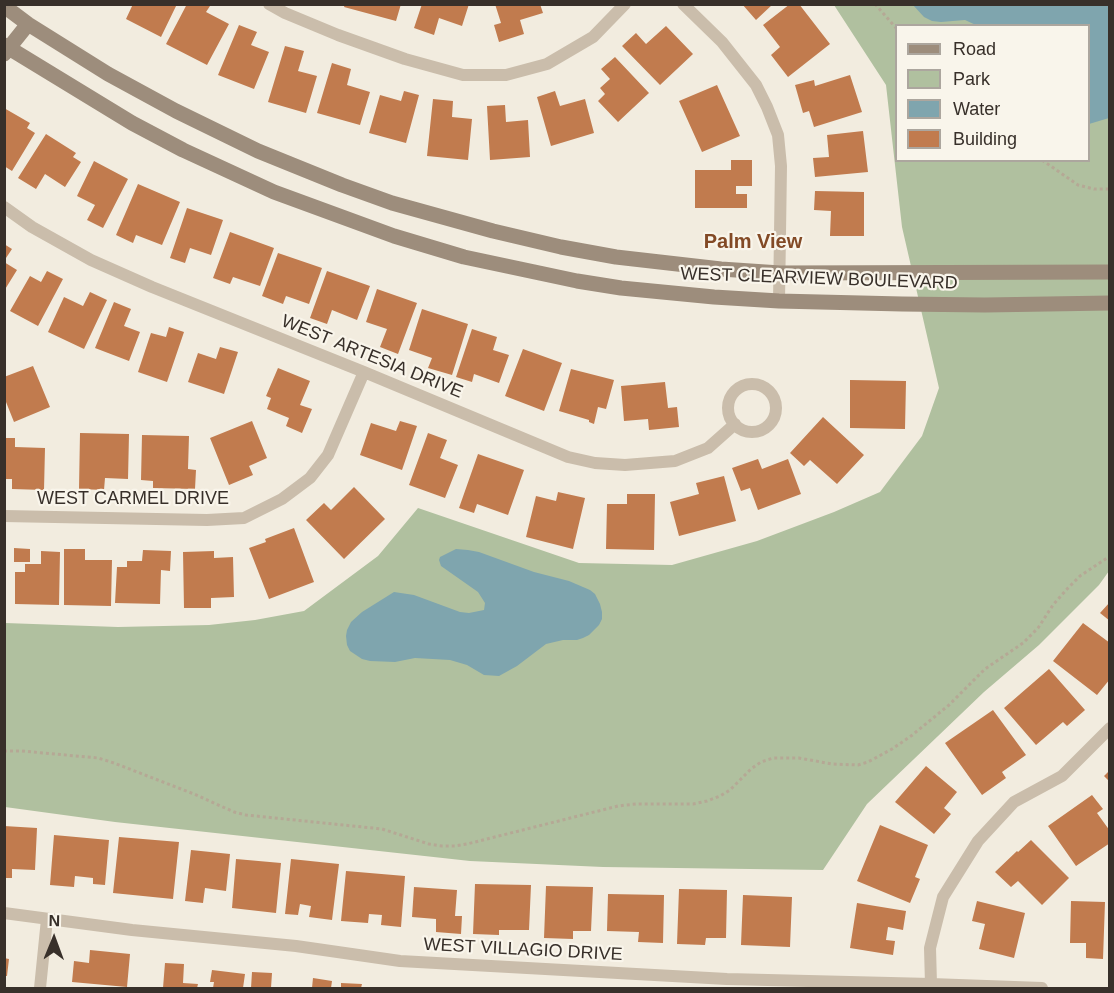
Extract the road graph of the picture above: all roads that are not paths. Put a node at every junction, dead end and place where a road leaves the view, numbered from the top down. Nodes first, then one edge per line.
1 (270, 4) edge
2 (625, 4) edge
3 (683, 4) edge
4 (4, 6) edge
5 (286, 9) edge
6 (28, 24) junction
7 (6, 49) edge
8 (4, 207) edge
9 (1110, 272) edge
10 (780, 273) junction
11 (779, 302) junction
12 (1110, 303) edge
13 (364, 372) junction
14 (735, 424) dead end
15 (4, 516) edge
16 (1110, 728) edge
17 (4, 913) edge
18 (47, 919) junction
19 (931, 984) junction
20 (40, 988) edge
21 (1042, 988) edge

1 - 5 street
2 - 5 street
3 - 10 street
4 - 6 street, WEST CLEARVIEW BOULEVARD
6 - 7 street
6 - 10 street, WEST CLEARVIEW BOULEVARD
7 - 11 street, WEST CLEARVIEW BOULEVARD
8 - 13 street, WEST ARTESIA DRIVE
9 - 10 street, WEST CLEARVIEW BOULEVARD
10 - 11 street
11 - 12 street, WEST CLEARVIEW BOULEVARD
13 - 14 street, WEST ARTESIA DRIVE
13 - 15 street, WEST CARMEL DRIVE
16 - 19 street
17 - 18 street, WEST VILLAGIO DRIVE
18 - 19 street, WEST VILLAGIO DRIVE
18 - 20 street
19 - 21 street, WEST VILLAGIO DRIVE

